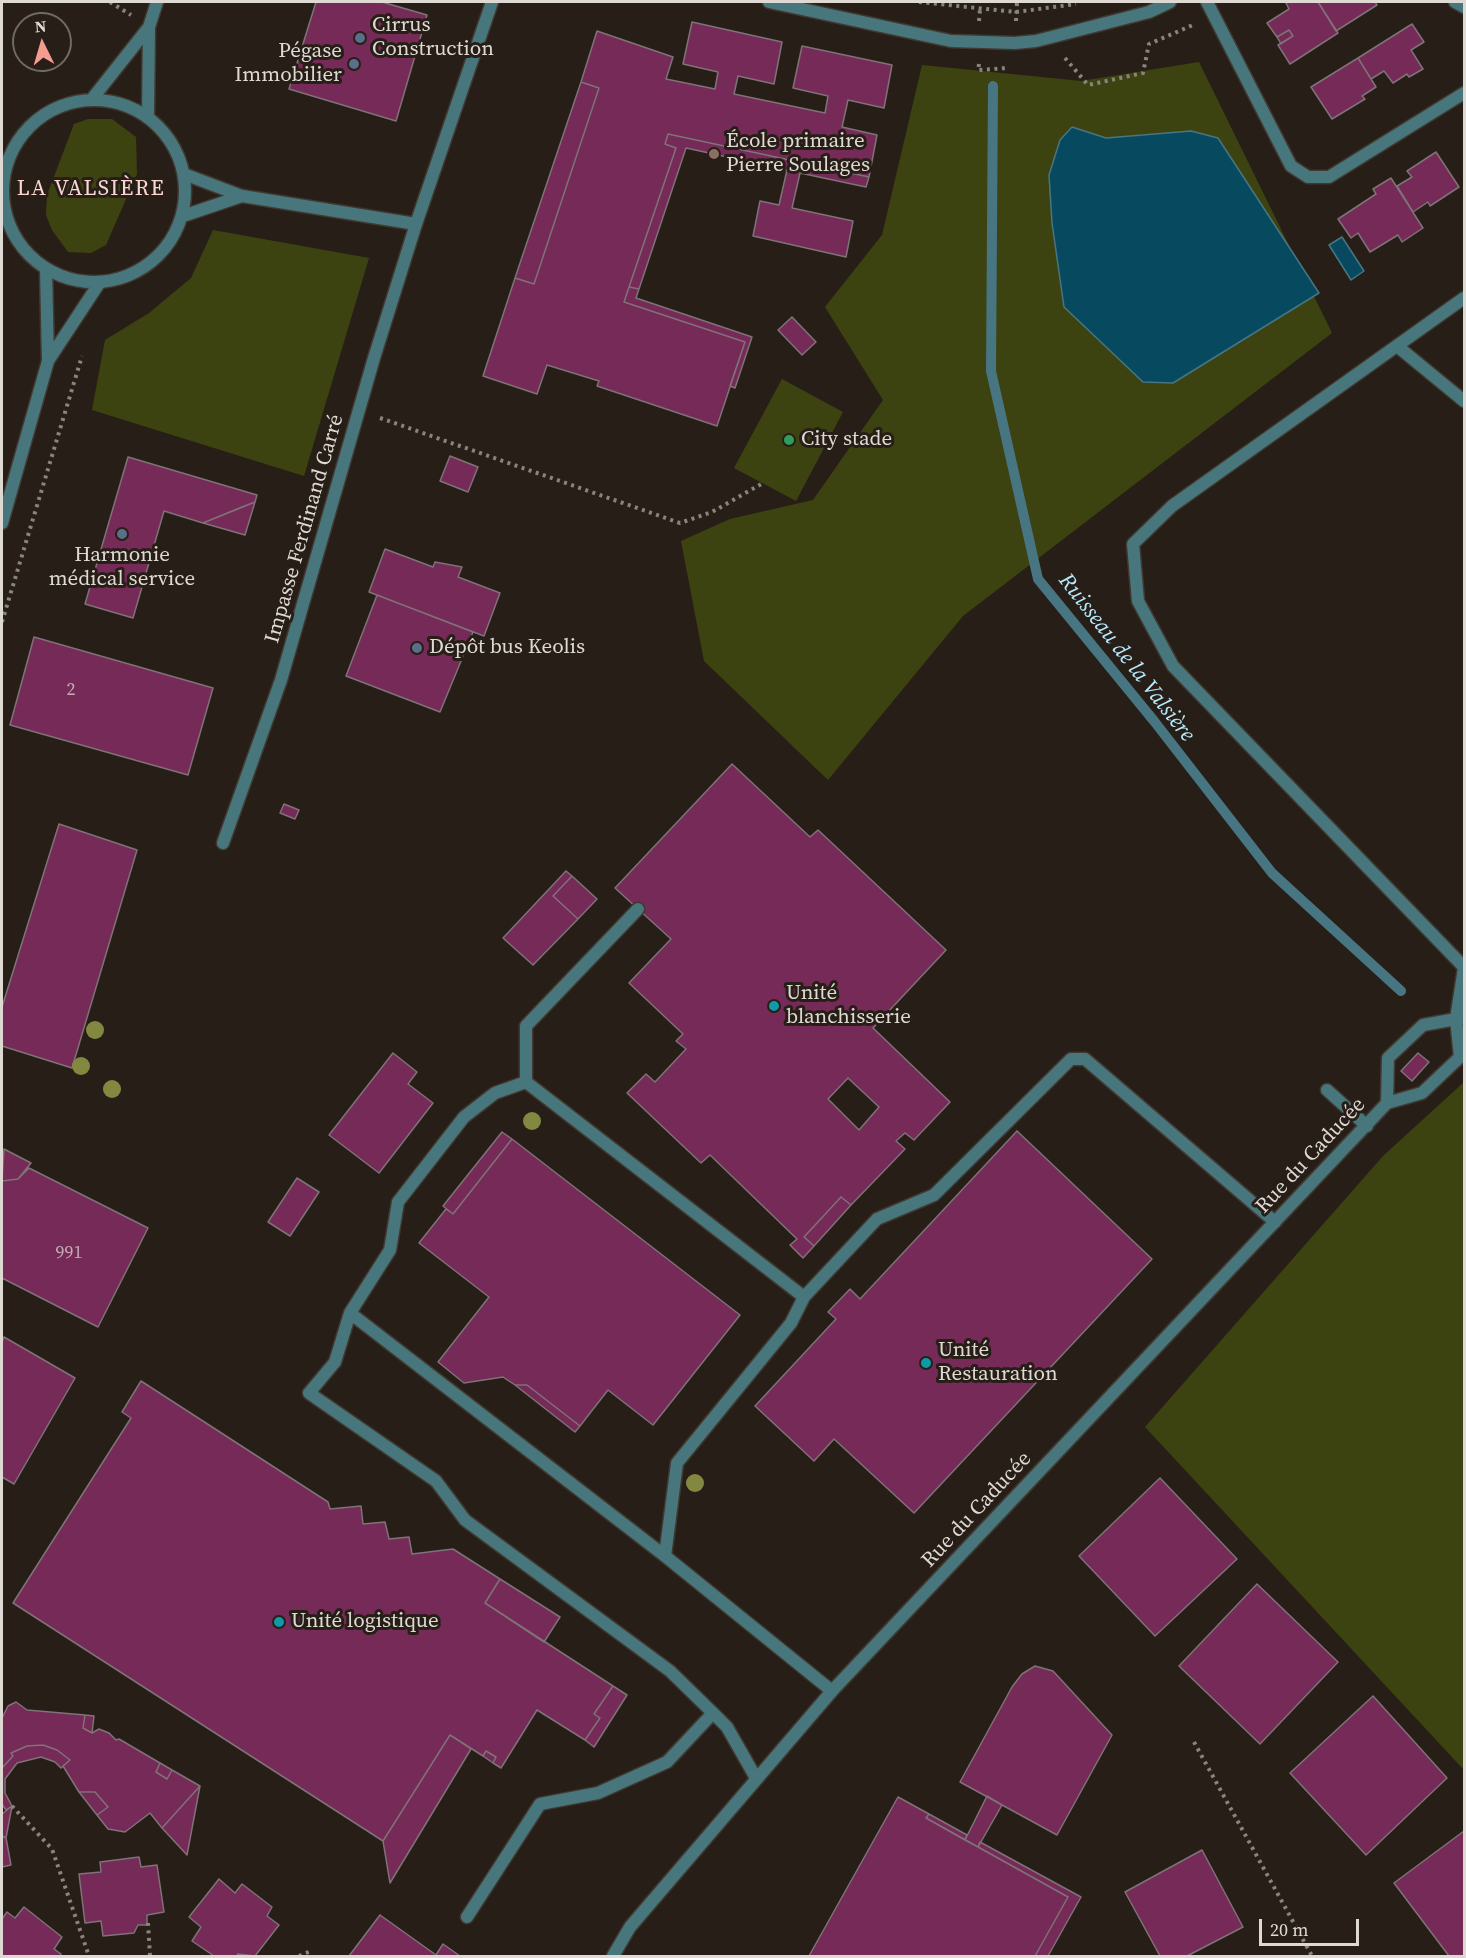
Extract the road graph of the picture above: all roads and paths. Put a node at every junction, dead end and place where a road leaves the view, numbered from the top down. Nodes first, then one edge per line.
1 (157, 2) edge
2 (492, 2) edge
3 (769, 2) edge
4 (919, 2) edge
5 (1170, 2) edge
6 (1207, 2) edge
7 (1455, 2) edge
8 (1077, 4) dead end
9 (1464, 8) edge
10 (149, 27) junction
11 (1464, 93) edge
12 (92, 99) junction
13 (148, 117) junction
14 (5, 154) edge
15 (184, 174) junction
16 (242, 196) junction
17 (2, 201) edge
18 (183, 216) junction
19 (416, 224) junction
20 (46, 269) junction
21 (100, 282) junction
22 (1464, 298) edge
23 (1397, 346) junction
24 (84, 350) dead end
25 (48, 362) junction
26 (1464, 401) edge
27 (360, 411) junction
28 (763, 483) dead end
29 (2, 523) edge
30 (2, 622) edge
31 (223, 843) dead end
32 (638, 909) dead end
33 (1464, 968) edge
34 (1460, 1018) edge
35 (526, 1082) junction
36 (1327, 1090) dead end
37 (1387, 1103) junction
38 (1367, 1126) junction
39 (1275, 1222) junction
40 (804, 1297) junction
41 (350, 1313) junction
42 (665, 1556) junction
43 (832, 1691) junction
44 (713, 1713) junction
45 (1194, 1742) dead end
46 (756, 1778) junction
47 (12, 1806) dead end
48 (467, 1917) dead end
49 (148, 1923) dead end
50 (311, 1951) dead end
51 (89, 1956) edge
52 (150, 1956) edge
53 (299, 1956) edge
54 (613, 1956) edge
55 (1312, 1956) edge

1 - 10 street
2 - 19 street, Impasse Ferdinand Carré
3 - 5 street
4 - 8 path
6 - 11 street
7 - 9 street
10 - 12 street
10 - 13 street
12 - 13 street
12 - 14 street
13 - 15 street
14 - 17 street
15 - 16 street
15 - 18 street
16 - 18 street
16 - 19 street
17 - 20 street
18 - 21 street
19 - 27 street, Impasse Ferdinand Carré
20 - 21 street
20 - 25 street
21 - 25 street
22 - 23 street
23 - 26 street
23 - 33 street
24 - 30 path
25 - 29 street
27 - 28 path
27 - 31 street, Impasse Ferdinand Carré
32 - 35 street
33 - 34 street
34 - 37 street
34 - 37 street
35 - 40 street
35 - 41 street
36 - 38 street
37 - 38 street, Rue du Caducée
38 - 39 street, Rue du Caducée
39 - 40 street
39 - 43 street, Rue du Caducée
40 - 42 street
41 - 42 street
41 - 44 street
42 - 43 street
43 - 46 street, Rue du Caducée
44 - 46 street
44 - 48 street
45 - 55 path
46 - 54 street, Rue du Caducée
47 - 51 path
49 - 52 path
50 - 53 path

